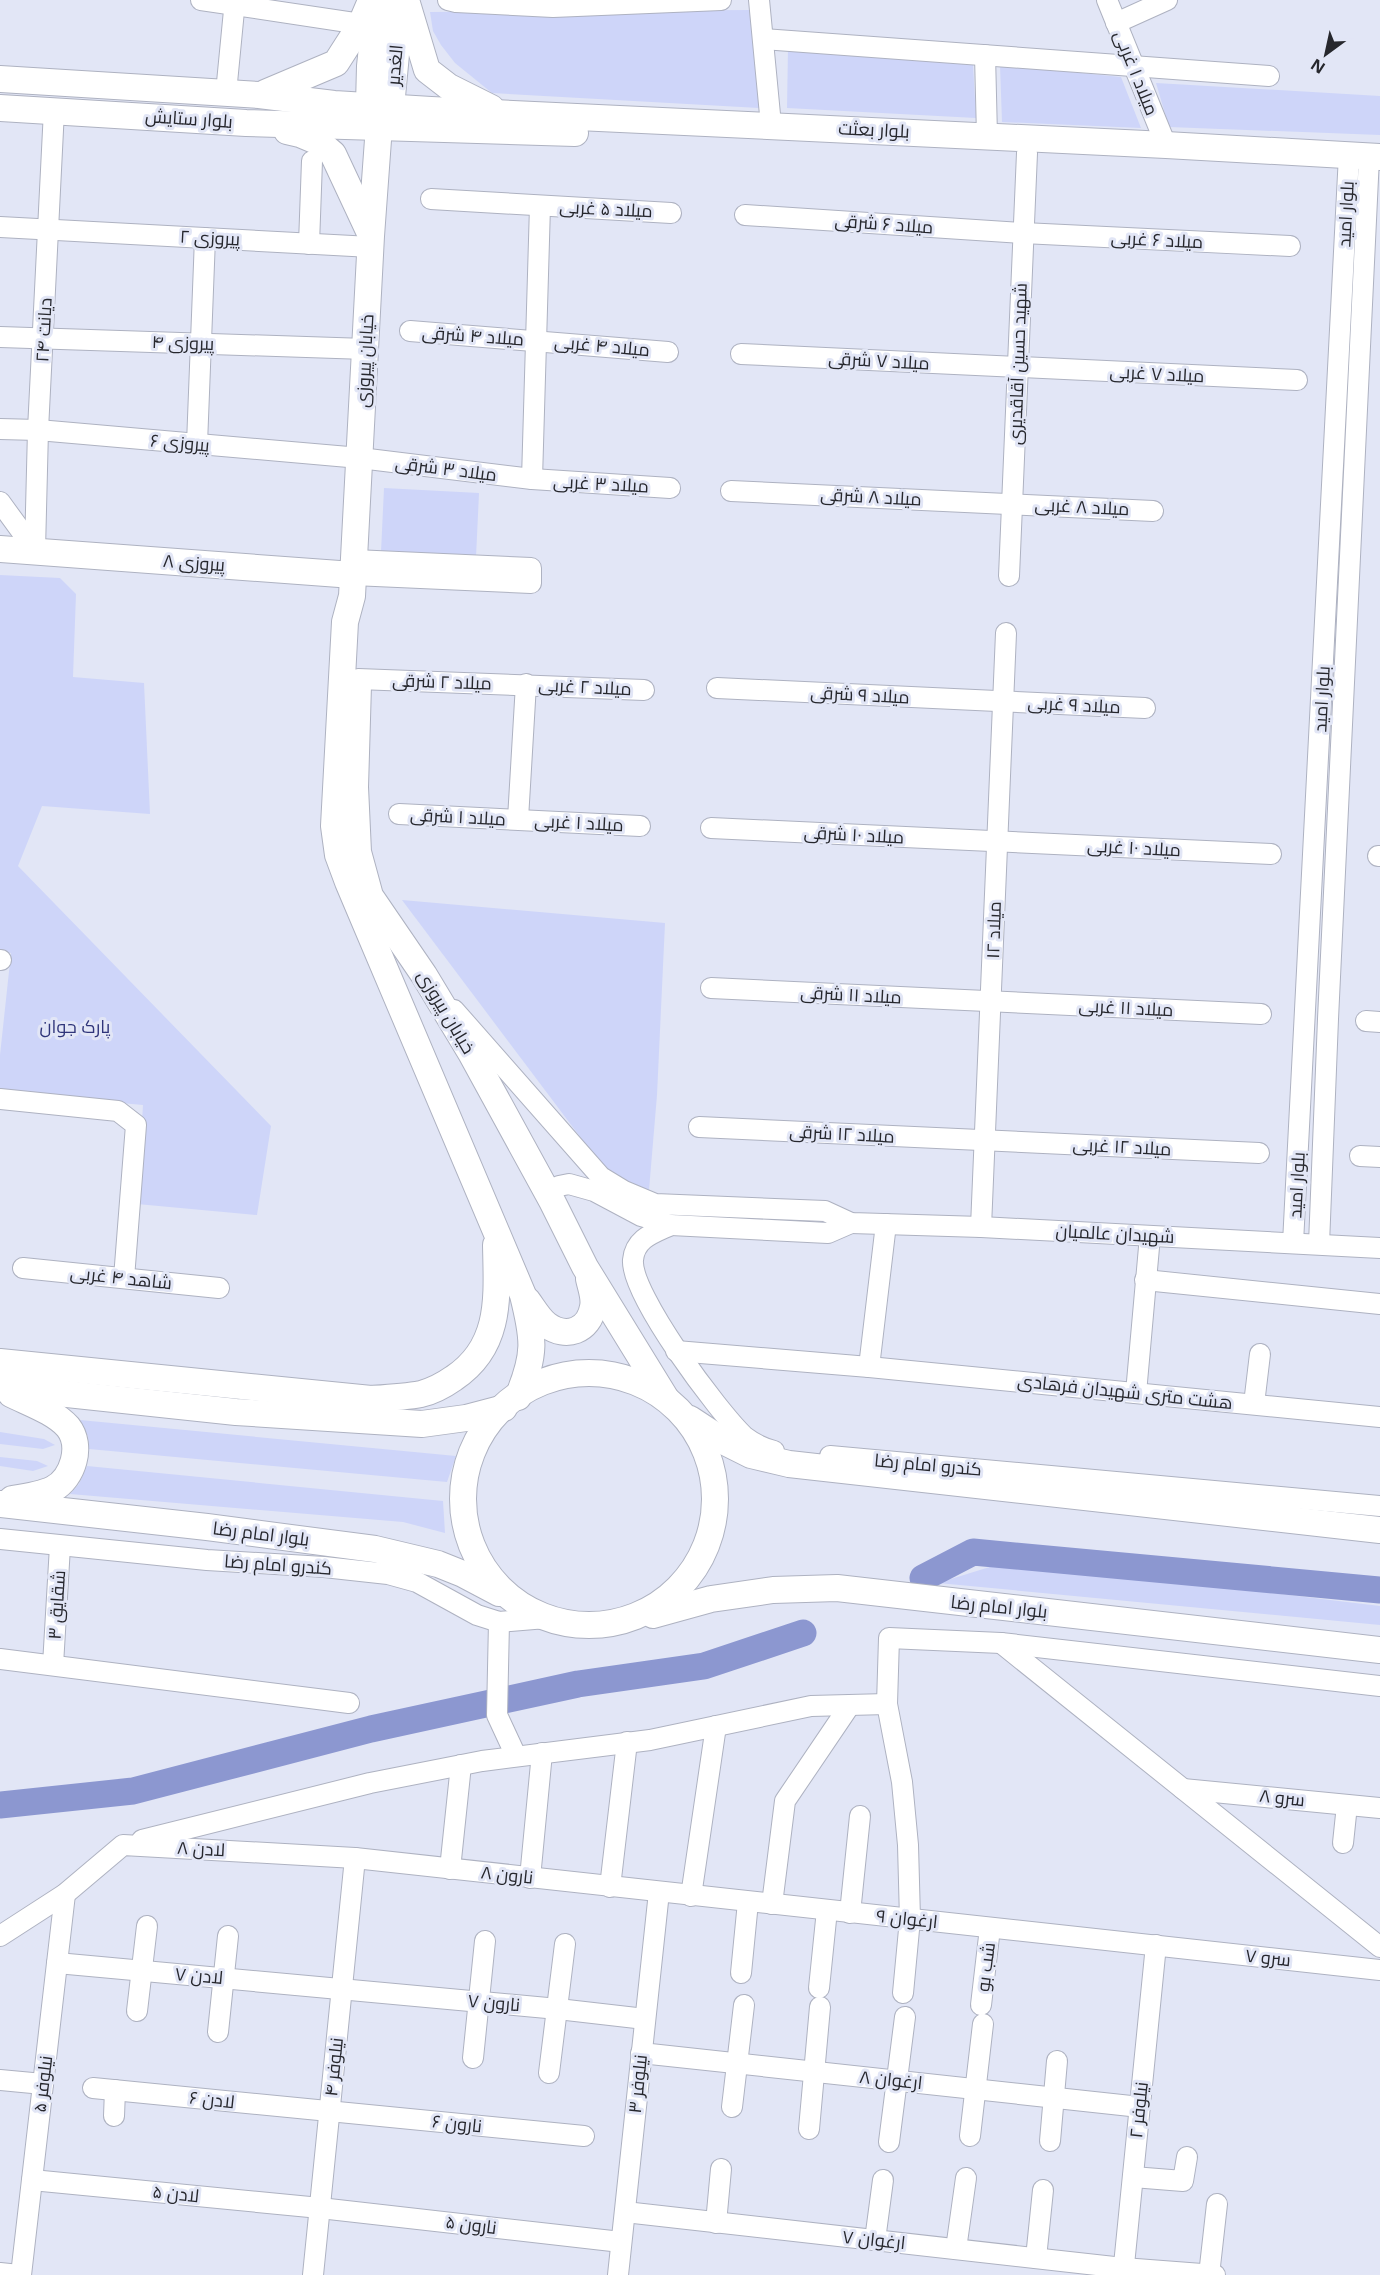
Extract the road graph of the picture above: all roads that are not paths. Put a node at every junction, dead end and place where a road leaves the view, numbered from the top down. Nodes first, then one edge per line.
1 (201, 0) edge
2 (371, 0) edge
3 (377, 0) edge
4 (401, 0) edge
5 (406, 0) edge
6 (448, 0) edge
7 (721, 0) edge
8 (759, 0) edge
9 (1107, 0) edge
10 (1167, 0) edge
11 (234, 2) edge
12 (647, 2) edge
13 (1116, 23) junction
14 (361, 24) junction
15 (763, 39) junction
16 (986, 55) junction
17 (1133, 66) junction
18 (1269, 76) dead end
19 (0, 79) edge
20 (124, 87) junction
21 (226, 93) junction
22 (259, 95) junction
23 (0, 108) edge
24 (54, 110) junction
25 (500, 112) junction
26 (380, 113) junction
27 (123, 115) junction
28 (246, 123) junction
29 (771, 125) junction
30 (987, 136) junction
31 (1166, 145) junction
32 (1027, 153) junction
33 (312, 161) dead end
34 (1366, 164) edge
35 (431, 199) dead end
36 (540, 206) junction
37 (671, 213) dead end
38 (745, 215) dead end
39 (0, 227) edge
40 (49, 229) junction
41 (1023, 233) junction
42 (205, 238) junction
43 (371, 242) junction
44 (309, 244) junction
45 (1290, 246) dead end
46 (410, 331) dead end
47 (0, 337) edge
48 (44, 339) junction
49 (536, 340) junction
50 (202, 344) junction
51 (366, 349) junction
52 (668, 352) dead end
53 (741, 354) dead end
54 (1017, 367) junction
55 (1297, 380) dead end
56 (0, 429) edge
57 (38, 430) junction
58 (196, 444) junction
59 (360, 458) junction
60 (532, 479) junction
61 (670, 488) dead end
62 (731, 491) dead end
63 (0, 502) edge
64 (1012, 504) junction
65 (1153, 511) dead end
66 (12, 545) edge
67 (1349, 574) junction
68 (1328, 575) junction
69 (531, 576) dead end
70 (1009, 576) dead end
71 (353, 577) junction
72 (1006, 633) dead end
73 (1323, 661) junction
74 (1345, 662) junction
75 (358, 679) junction
76 (526, 684) junction
77 (717, 688) dead end
78 (644, 690) dead end
79 (1003, 702) junction
80 (1145, 708) dead end
81 (399, 814) dead end
82 (518, 819) junction
83 (640, 826) dead end
84 (711, 828) dead end
85 (997, 842) junction
86 (1271, 854) dead end
87 (424, 975) junction
88 (711, 988) dead end
89 (991, 1001) junction
90 (1261, 1014) dead end
91 (0, 1099) edge
92 (699, 1127) dead end
93 (985, 1141) junction
94 (1259, 1153) dead end
95 (1360, 1156) dead end
96 (1380, 1157) edge
97 (552, 1201) junction
98 (851, 1223) junction
99 (886, 1224) junction
100 (672, 1225) junction
101 (981, 1227) junction
102 (496, 1233) junction
103 (1150, 1236) junction
104 (1293, 1243) junction
105 (1319, 1244) junction
106 (1380, 1248) edge
107 (585, 1267) junction
108 (23, 1268) dead end
109 (124, 1278) junction
110 (1146, 1280) junction
111 (219, 1288) dead end
112 (523, 1294) junction
113 (1380, 1304) edge
114 (676, 1351) junction
115 (1260, 1354) dead end
116 (0, 1362) edge
117 (869, 1367) junction
118 (0, 1387) edge
119 (291, 1392) junction
120 (1136, 1393) junction
121 (511, 1402) junction
122 (1254, 1404) junction
123 (672, 1405) junction
124 (236, 1412) junction
125 (1380, 1417) edge
126 (1073, 1487) junction
127 (0, 1503) edge
128 (1380, 1506) edge
129 (207, 1527) junction
130 (1380, 1530) edge
131 (0, 1539) edge
132 (60, 1546) junction
133 (207, 1560) junction
134 (513, 1600) junction
135 (546, 1618) junction
136 (499, 1622) junction
137 (621, 1622) junction
138 (1001, 1643) junction
139 (1380, 1650) edge
140 (0, 1659) edge
141 (53, 1665) junction
142 (1380, 1686) edge
143 (349, 1703) dead end
144 (887, 1704) junction
145 (850, 1705) junction
146 (716, 1726) junction
147 (627, 1742) junction
148 (542, 1753) junction
149 (516, 1756) junction
150 (461, 1765) junction
151 (1183, 1789) junction
152 (1347, 1805) junction
153 (1380, 1808) edge
154 (860, 1816) dead end
155 (1343, 1843) dead end
156 (123, 1845) junction
157 (355, 1858) junction
158 (450, 1869) junction
159 (530, 1878) junction
160 (610, 1887) junction
161 (658, 1892) junction
162 (65, 1893) junction
163 (691, 1896) junction
164 (748, 1902) junction
165 (772, 1905) junction
166 (827, 1910) junction
167 (850, 1913) junction
168 (910, 1919) junction
169 (147, 1926) dead end
170 (990, 1928) junction
171 (0, 1936) edge
172 (228, 1936) dead end
173 (484, 1941) dead end
174 (565, 1944) dead end
175 (1156, 1945) junction
176 (1380, 1947) edge
177 (57, 1963) junction
178 (1380, 1970) edge
179 (141, 1971) junction
180 (741, 1973) dead end
181 (223, 1978) junction
182 (342, 1990) junction
183 (903, 1993) dead end
184 (478, 2001) junction
185 (744, 2005) dead end
186 (558, 2009) junction
187 (137, 2011) dead end
188 (905, 2017) dead end
189 (645, 2019) junction
190 (218, 2032) dead end
191 (641, 2053) junction
192 (473, 2058) dead end
193 (1057, 2061) dead end
194 (736, 2063) junction
195 (815, 2072) junction
196 (549, 2073) dead end
197 (0, 2080) edge
198 (896, 2081) junction
199 (43, 2084) junction
200 (93, 2088) dead end
201 (974, 2088) junction
202 (115, 2090) junction
203 (1053, 2098) junction
204 (732, 2107) dead end
205 (1140, 2107) junction
206 (330, 2112) junction
207 (114, 2116) dead end
208 (809, 2128) dead end
209 (584, 2136) dead end
210 (970, 2136) dead end
211 (1050, 2141) dead end
212 (889, 2142) dead end
213 (1187, 2157) dead end
214 (721, 2169) dead end
215 (1133, 2176) junction
216 (966, 2178) dead end
217 (32, 2180) junction
218 (883, 2180) dead end
219 (1044, 2190) dead end
220 (1217, 2204) dead end
221 (320, 2208) junction
222 (625, 2212) junction
223 (716, 2223) junction
224 (875, 2240) junction
225 (621, 2242) junction
226 (956, 2249) junction
227 (1036, 2258) junction
228 (1123, 2271) edge
229 (0, 2273) edge
230 (1209, 2274) edge
231 (20, 2275) edge
232 (314, 2275) edge
233 (618, 2275) edge
234 (1215, 2275) edge

1 - 11 street
2 - 14 main road
3 - 26 main road, الغدیر
4 - 26 main road, الغدیر
5 - 25 main road
6 - 12 street
7 - 12 street
8 - 15 street
9 - 13 street, میلاد ۱ غربی
10 - 13 street
11 - 14 street
11 - 21 street
13 - 17 street, میلاد ۱ غربی
14 - 22 main road
15 - 16 street
15 - 29 street
16 - 17 street
16 - 30 street
17 - 18 street
17 - 31 street, میلاد ۱ غربی
19 - 20 main road, بلوار ستایش
20 - 21 main road, بلوار ستایش
20 - 27 main road
21 - 22 main road, بلوار ستایش
22 - 26 main road, بلوار ستایش
23 - 24 main road, بلوار ستایش
24 - 27 main road, بلوار ستایش
24 - 40 street, دیانت ۲۴
25 - 26 main road, بلوار بعثت
25 - 29 main road, بلوار بعثت
26 - 28 main road, بلوار ستایش
26 - 32 main road, بلوار بعثت
26 - 43 main road, خیابان پیروزی
27 - 28 main road, بلوار ستایش
28 - 43 main road
29 - 30 main road, بلوار بعثت
30 - 31 main road, بلوار بعثت
31 - 34 main road, بلوار بعثت
32 - 34 main road, بلوار بعثت
32 - 41 street, شهید حسین آقاقدیری
33 - 44 street
34 - 67 street, بلوار امید
34 - 68 street, بلوار امید
35 - 36 street, میلاد ۵ غربی
36 - 37 street, میلاد ۵ غربی
36 - 49 street
38 - 41 street, میلاد ۶ شرقی
39 - 40 street, پیروزی ۲
40 - 42 street, پیروزی ۲
40 - 48 street, دیانت ۲۴
41 - 45 street, میلاد ۶ غربی
41 - 54 street, شهید حسین آقاقدیری
42 - 44 street, پیروزی ۲
42 - 50 street
43 - 44 street, پیروزی ۲
43 - 51 main road, خیابان پیروزی
46 - 49 street, میلاد ۴ شرقی
47 - 48 street, پیروزی ۴
48 - 50 street, پیروزی ۴
48 - 57 street, دیانت ۲۴
49 - 52 street, میلاد ۴ غربی
49 - 60 street
50 - 51 street, پیروزی ۴
50 - 58 street
51 - 59 main road, خیابان پیروزی
53 - 54 street, میلاد ۷ شرقی
54 - 55 street, میلاد ۷ غربی
54 - 64 street, شهید حسین آقاقدیری
56 - 57 street, پیروزی ۶
57 - 58 street, پیروزی ۶
57 - 66 street, دیانت ۲۴
58 - 59 street, پیروزی ۶
59 - 60 street, میلاد ۳ شرقی
59 - 71 main road, خیابان پیروزی
60 - 61 street, میلاد ۳ غربی
62 - 64 street, میلاد ۸ شرقی
63 - 66 street
64 - 65 street, میلاد ۸ غربی
64 - 70 street, شهید حسین آقاقدیری
66 - 71 main road, پیروزی ۸
67 - 68 street
67 - 74 street, بلوار امید
68 - 73 street, بلوار امید
69 - 71 street
71 - 75 main road, خیابان پیروزی
71 - 102 main road, خیابان پیروزی
72 - 79 street, میلاد ۱۲
73 - 74 street
73 - 104 street, بلوار امید
74 - 105 street, بلوار امید
75 - 76 street, میلاد ۲ شرقی
75 - 87 main road, خیابان پیروزی
76 - 78 street, میلاد ۲ غربی
76 - 82 street
77 - 79 street, میلاد ۹ شرقی
79 - 80 street, میلاد ۹ غربی
79 - 85 street, میلاد ۱۲
81 - 82 street, میلاد ۱ شرقی
82 - 83 street, میلاد ۱ غربی
84 - 85 street, میلاد ۱۰ شرقی
85 - 86 street, میلاد ۱۰ غربی
85 - 89 street, میلاد ۱۲
87 - 97 main road, خیابان پیروزی
87 - 98 street
88 - 89 street, میلاد ۱۱ شرقی
89 - 90 street, میلاد ۱۱ غربی
89 - 93 street, میلاد ۱۲
91 - 109 street
92 - 93 street, میلاد ۱۲ شرقی
93 - 94 street, میلاد ۱۲ غربی
93 - 101 street, میلاد ۱۲
95 - 96 street
97 - 100 street
97 - 107 main road, خیابان پیروزی
98 - 99 street, شهیدان عالمیان
98 - 100 street
99 - 101 street, شهیدان عالمیان
99 - 117 street
100 - 114 street, کندرو امام رضا
101 - 103 street, شهیدان عالمیان
102 - 112 main road, خیابان پیروزی
102 - 119 main road
103 - 104 street, شهیدان عالمیان
103 - 110 street
104 - 105 street, شهیدان عالمیان
105 - 106 street, شهیدان عالمیان
107 - 112 main road
107 - 123 main road, خیابان پیروزی
108 - 109 street, شاهد ۴ غربی
109 - 111 street, شاهد ۴ غربی
110 - 113 street
110 - 120 street
112 - 121 main road, خیابان پیروزی
114 - 117 street, هشت متری شهیدان فرهادی
114 - 126 street, کندرو امام رضا
115 - 122 street
116 - 119 main road
117 - 120 street, هشت متری شهیدان فرهادی
118 - 124 main road
118 - 127 main road
119 - 124 main road
120 - 122 street, هشت متری شهیدان فرهادی
121 - 123 main road
121 - 124 main road
121 - 134 main road
122 - 125 street, هشت متری شهیدان فرهادی
123 - 126 main road
123 - 137 main road
126 - 128 street, کندرو امام رضا
126 - 130 main road
127 - 129 main road, بلوار امام رضا
129 - 133 street
129 - 134 main road, بلوار امام رضا
131 - 132 street, کندرو امام رضا
132 - 133 street, کندرو امام رضا
132 - 141 street, شقایق ۳
133 - 136 street, کندرو امام رضا
134 - 135 main road
135 - 136 street, کندرو امام رضا
135 - 137 main road
136 - 149 street
137 - 139 main road, بلوار امام رضا
138 - 142 street
138 - 144 street
138 - 151 street
140 - 141 street
141 - 143 street
144 - 145 street
144 - 168 street
145 - 146 street
145 - 165 street
146 - 147 street
146 - 163 street
147 - 148 street
147 - 160 street
148 - 149 street
148 - 159 street
149 - 150 street
150 - 156 street
150 - 158 street
151 - 152 street, سرو ۸
151 - 176 street
152 - 153 street, سرو ۸
152 - 155 street
154 - 167 street
156 - 157 street, لادن ۸
156 - 162 street
157 - 158 street, نارون ۸
157 - 182 street, نیلوفر ۴
158 - 159 street, نارون ۸
159 - 160 street, نارون ۸
160 - 161 street, نارون ۸
161 - 163 street, ارغوان ۹
161 - 189 street, نیلوفر ۳
162 - 171 street
162 - 177 street, نیلوفر ۵
163 - 164 street, ارغوان ۹
164 - 165 street, ارغوان ۹
164 - 180 street
165 - 166 street, ارغوان ۹
166 - 167 street, ارغوان ۹
166 - 195 street
167 - 168 street, ارغوان ۹
168 - 170 street, ارغوان ۹
168 - 183 street
169 - 179 street
170 - 175 street, ارغوان ۹
170 - 201 street, شب بو
172 - 181 street
173 - 184 street
174 - 186 street
175 - 178 street, سرو ۷
175 - 205 street, نیلوفر ۲
177 - 179 street, لادن ۷
177 - 199 street, نیلوفر ۵
179 - 181 street, لادن ۷
179 - 187 street
181 - 182 street, لادن ۷
181 - 190 street
182 - 184 street, نارون ۷
182 - 206 street, نیلوفر ۴
184 - 186 street, نارون ۷
184 - 192 street
185 - 194 street
186 - 189 street, نارون ۷
186 - 196 street
188 - 198 street
189 - 191 street, نیلوفر ۳
191 - 194 street, ارغوان ۸
191 - 222 street, نیلوفر ۳
193 - 203 street
194 - 195 street, ارغوان ۸
194 - 204 street
195 - 198 street, ارغوان ۸
195 - 208 street
197 - 199 street
198 - 201 street, ارغوان ۸
198 - 212 street
199 - 217 street, نیلوفر ۵
200 - 202 street, لادن ۶
201 - 203 street, ارغوان ۸
201 - 210 street, شب بو
202 - 206 street, لادن ۶
202 - 207 street
203 - 205 street, ارغوان ۸
203 - 211 street
205 - 215 street, نیلوفر ۲
206 - 209 street, نارون ۶
206 - 221 street, نیلوفر ۴
213 - 215 street
214 - 223 street
215 - 228 street, نیلوفر ۲
216 - 226 street
217 - 221 street, لادن ۵
217 - 231 street, نیلوفر ۵
218 - 224 street
219 - 227 street
220 - 230 street
221 - 225 street, نارون ۵
221 - 232 street, نیلوفر ۴
222 - 223 street, ارغوان ۷
222 - 225 street, نیلوفر ۳
223 - 224 street, ارغوان ۷
224 - 226 street, ارغوان ۷
225 - 233 street, نیلوفر ۳
226 - 227 street, ارغوان ۷
227 - 228 street, ارغوان ۷
228 - 230 street, ارغوان ۷
229 - 231 street
230 - 234 street, ارغوان ۷

